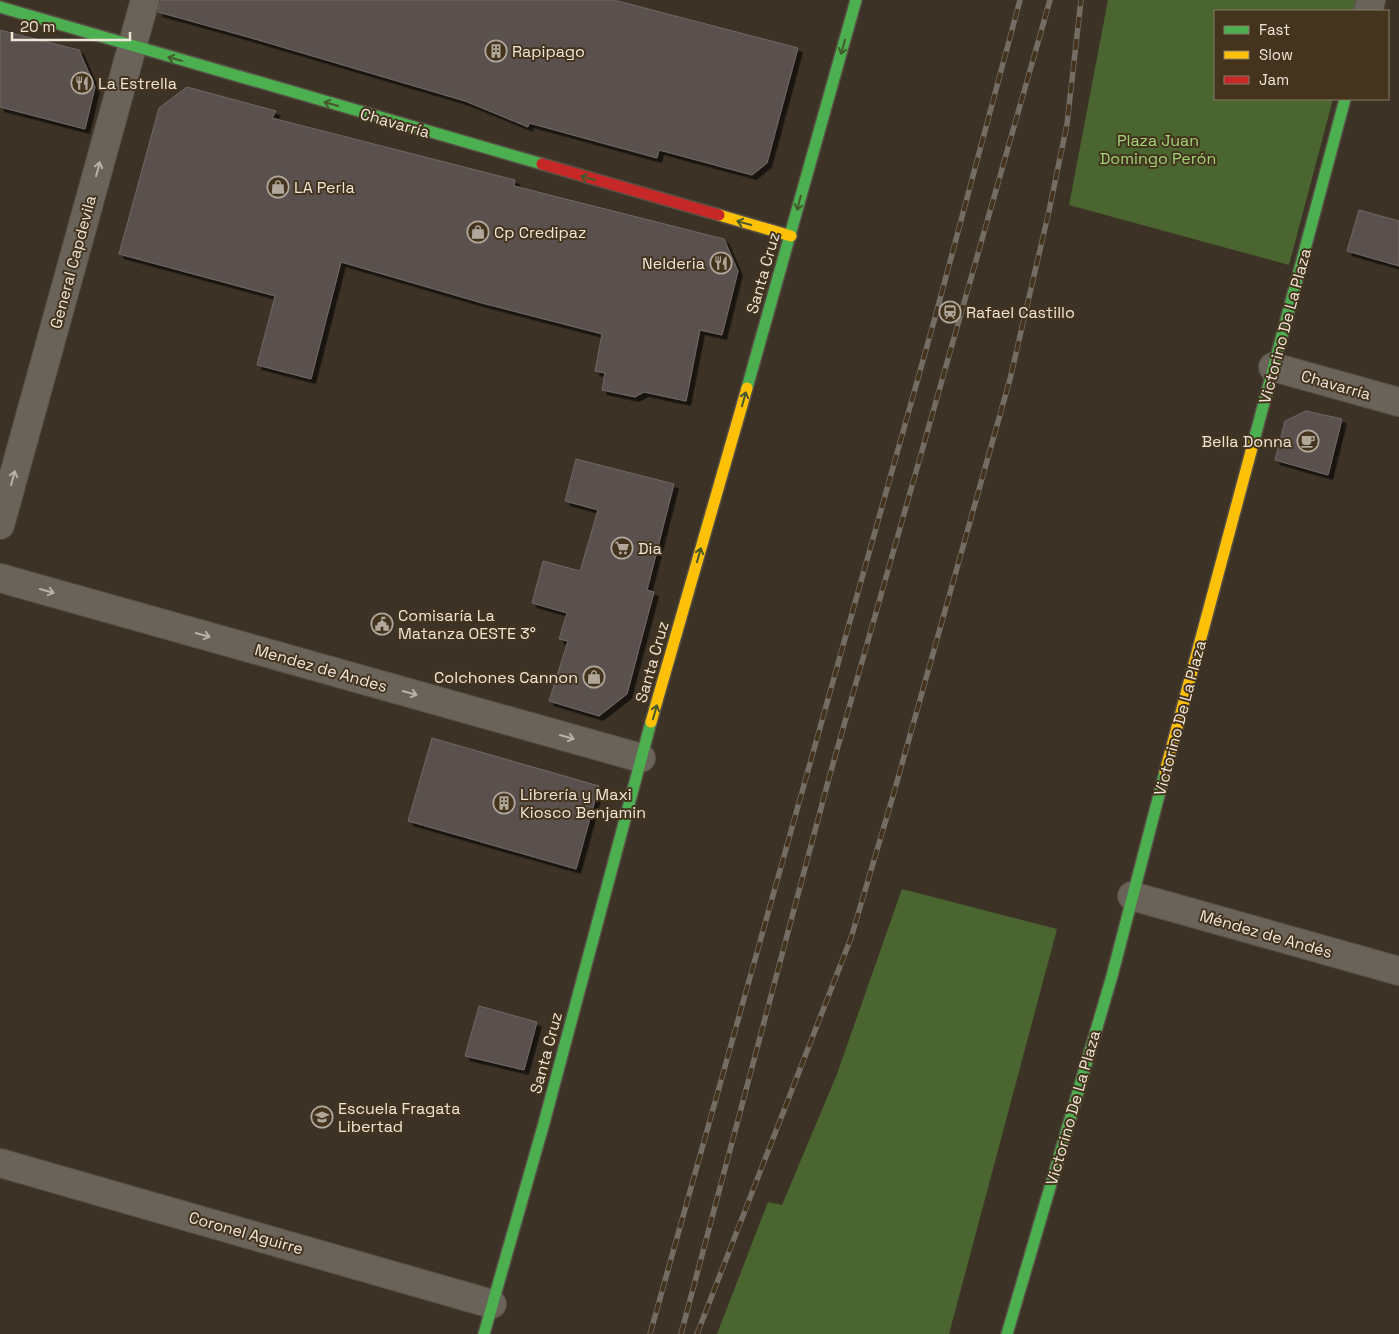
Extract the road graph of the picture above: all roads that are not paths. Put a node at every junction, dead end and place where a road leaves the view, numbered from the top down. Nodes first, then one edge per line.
1 (145, 0) edge
2 (856, 0) edge
3 (0, 7) edge
4 (132, 47) junction
5 (1345, 100) edge
6 (791, 236) junction
7 (1273, 367) junction
8 (1399, 402) edge
9 (0, 525) edge
10 (0, 578) edge
11 (641, 758) junction
12 (1132, 896) junction
13 (1399, 972) edge
14 (0, 1162) edge
15 (492, 1304) junction
16 (484, 1334) edge
17 (1006, 1334) edge

1 - 4 street, General Capdevila
2 -> 6 street, Santa Cruz
3 - 4 street, Chavarría
6 -> 4 street, Chavarría
9 -> 4 street, General Capdevila
5 - 7 street, Victorino De La Plaza
11 -> 6 street, Santa Cruz
7 - 8 street, Chavarría
7 - 12 street, Victorino De La Plaza
10 -> 11 street, Mendez de Andes
11 - 15 street, Santa Cruz
12 - 13 street, Méndez de Andés
12 - 17 street, Victorino De La Plaza
14 - 15 street, Coronel Aguirre
15 - 16 street, Santa Cruz

